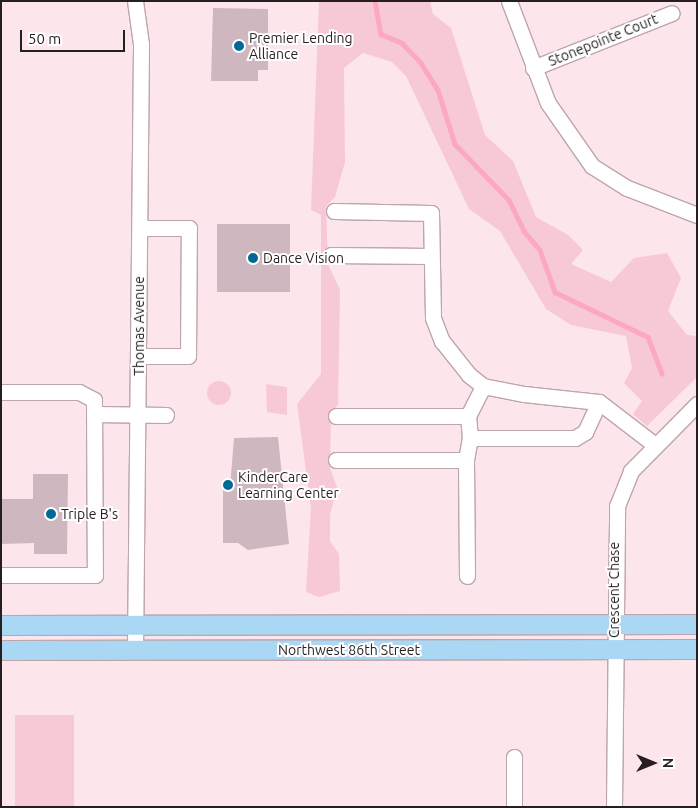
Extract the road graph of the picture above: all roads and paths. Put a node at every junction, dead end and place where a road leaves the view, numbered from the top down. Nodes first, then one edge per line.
1 (135, 1) edge
2 (509, 1) edge
3 (672, 13) dead end
4 (533, 68) junction
5 (334, 211) dead end
6 (697, 215) edge
7 (140, 228) junction
8 (331, 255) dead end
9 (430, 256) junction
10 (139, 356) junction
11 (483, 386) junction
12 (1, 392) edge
13 (599, 402) junction
14 (697, 404) edge
15 (94, 414) junction
16 (139, 415) junction
17 (166, 415) dead end
18 (336, 416) dead end
19 (468, 416) junction
20 (470, 438) junction
21 (655, 445) junction
22 (336, 460) dead end
23 (466, 460) junction
24 (1, 574) edge
25 (466, 576) dead end
26 (614, 624) junction
27 (697, 624) edge
28 (1, 625) edge
29 (136, 625) junction
30 (614, 649) junction
31 (697, 649) edge
32 (1, 650) edge
33 (135, 651) junction
34 (514, 757) dead end
35 (514, 807) edge
36 (614, 807) edge

1 - 7 street, Thomas Avenue
2 - 4 street
3 - 4 street, Stonepointe Court
4 - 6 street
5 - 9 street
7 - 10 street, Thomas Avenue
7 - 10 street
8 - 9 street
9 - 11 street
10 - 16 street, Thomas Avenue
11 - 13 street
11 - 19 street
12 - 15 street
13 - 20 street
13 - 21 street
14 - 21 street, Crescent Chase
15 - 16 street
15 - 24 street
16 - 17 street
16 - 29 street, Thomas Avenue
18 - 19 street
19 - 20 street
20 - 23 street
21 - 26 street, Crescent Chase
22 - 23 street
23 - 25 street
26 - 27 main road, Northwest 86th Street
26 - 29 main road, Northwest 86th Street
26 - 30 street, Crescent Chase
28 - 29 main road, Northwest 86th Street
29 - 33 street, Thomas Avenue
30 - 31 main road, Northwest 86th Street
30 - 33 main road, Northwest 86th Street
30 - 36 street, Crescent Chase
32 - 33 main road, Northwest 86th Street
34 - 35 street

